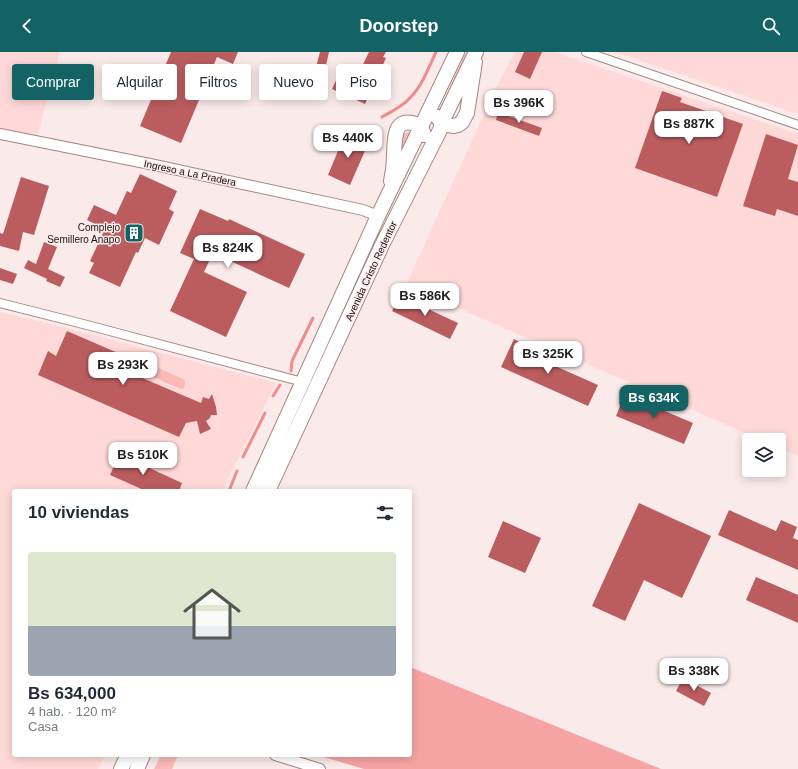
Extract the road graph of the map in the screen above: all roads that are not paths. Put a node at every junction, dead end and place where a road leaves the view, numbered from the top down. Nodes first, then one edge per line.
1 (457, 52) edge
2 (462, 52) edge
3 (476, 52) edge
4 (586, 52) edge
5 (442, 122) junction
6 (798, 125) edge
7 (421, 126) junction
8 (0, 134) edge
9 (388, 195) junction
10 (378, 216) junction
11 (383, 244) junction
12 (0, 303) edge
13 (303, 382) junction
14 (254, 489) edge
15 (269, 489) edge
16 (127, 757) edge
17 (142, 757) edge
18 (281, 757) edge
19 (121, 769) edge
20 (136, 769) edge
21 (320, 769) edge

1 - 7 highway, Avenida Cristo Redentor
2 - 5 highway
3 - 5 highway
4 - 6 street
5 - 11 highway, Avenida Cristo Redentor
7 - 9 highway, Avenida Cristo Redentor
7 - 9 highway
7 - 11 highway
8 - 10 street, Ingreso a La Pradera
9 - 10 highway, Avenida Cristo Redentor
10 - 13 highway, Avenida Cristo Redentor
11 - 15 highway, Avenida Cristo Redentor
12 - 13 street
13 - 14 highway, Avenida Cristo Redentor
16 - 19 highway
17 - 20 highway
18 - 21 street

